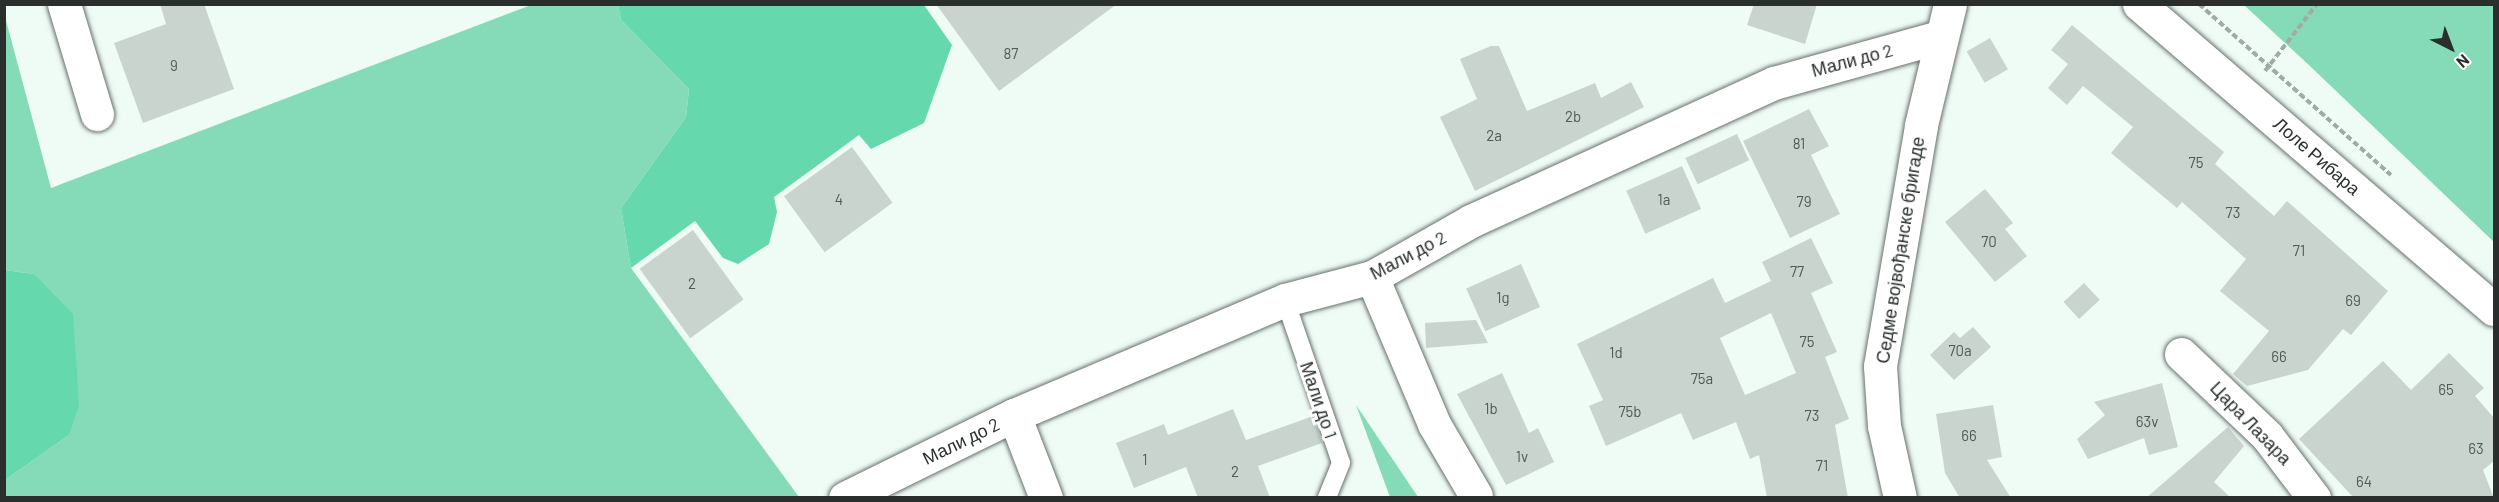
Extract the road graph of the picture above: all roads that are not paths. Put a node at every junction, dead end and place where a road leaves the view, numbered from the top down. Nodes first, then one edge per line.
1 (64, 4) edge
2 (2139, 4) edge
3 (1952, 14) edge
4 (97, 114) dead end
5 (1372, 277) junction
6 (1285, 300) junction
7 (2494, 309) edge
8 (2181, 354) dead end
9 (1014, 415) junction
10 (1476, 496) dead end
11 (845, 498) edge
12 (1046, 498) edge
13 (1328, 498) edge
14 (1900, 498) edge
15 (2314, 498) edge

1 - 4 street
2 - 7 street, Лоле Рибара
3 - 5 street, Мали до 2
3 - 14 street, Седме војвођанске бригаде
5 - 6 street, Мали до 2
5 - 10 street
6 - 9 street, Мали до 2
6 - 13 lane, Мали до 1
8 - 15 street, Цара Лазара
9 - 11 street, Мали до 2
9 - 12 street

